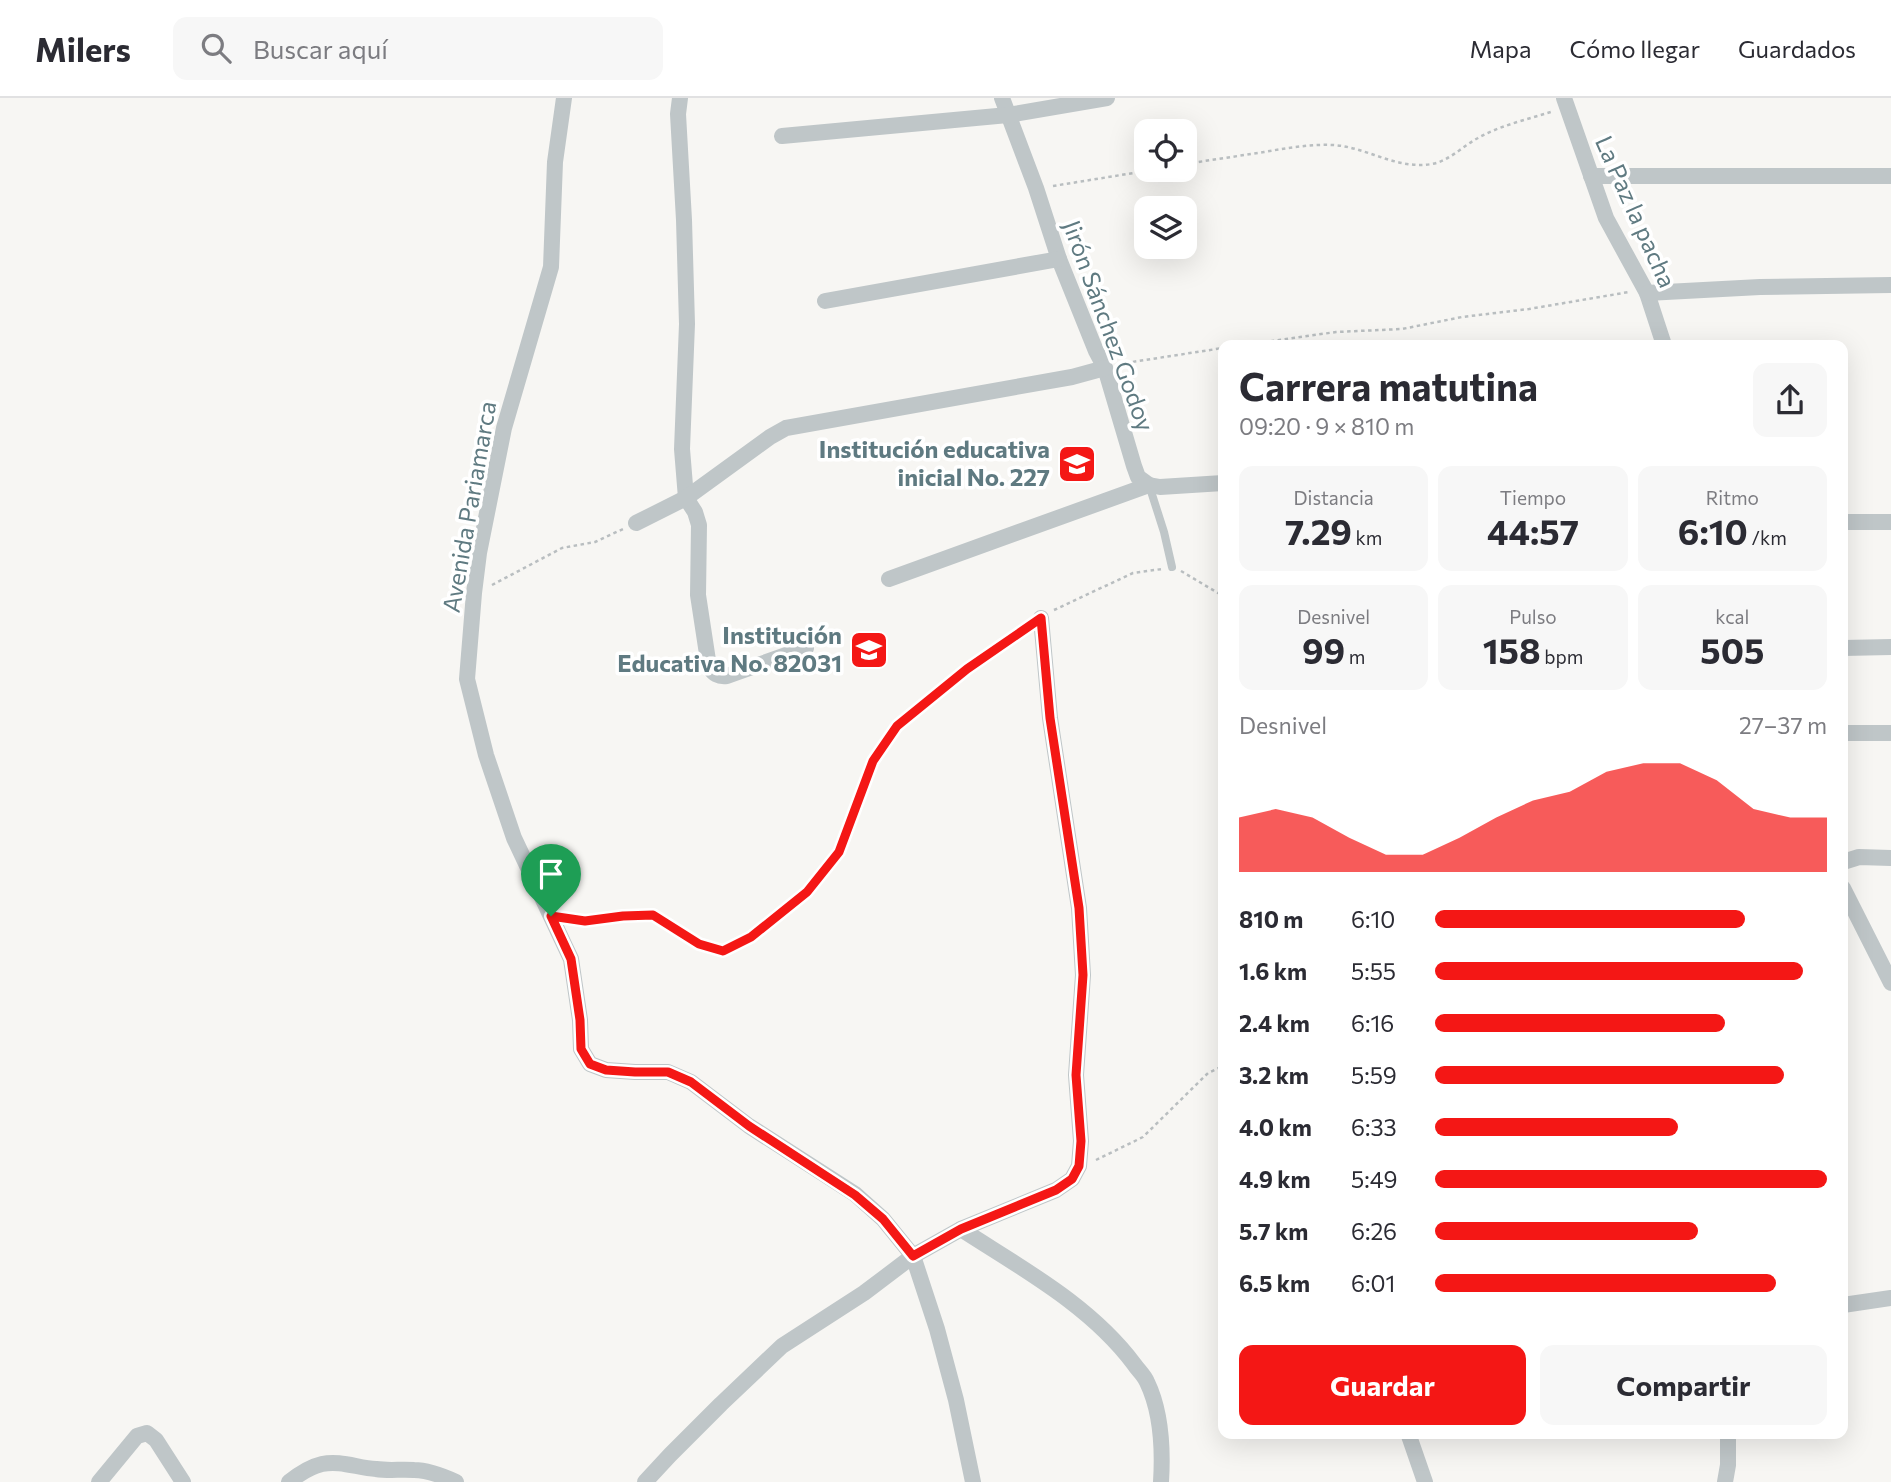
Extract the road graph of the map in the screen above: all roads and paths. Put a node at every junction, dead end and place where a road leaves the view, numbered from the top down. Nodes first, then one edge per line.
1 (564, 98) edge
2 (680, 98) edge
3 (1002, 98) edge
4 (1107, 98) edge
5 (1566, 102) edge
6 (1008, 115) junction
7 (782, 136) dead end
8 (1197, 162) edge
9 (1134, 173) edge
10 (1591, 176) junction
11 (1891, 176) edge
12 (1036, 188) junction
13 (1059, 259) junction
14 (1891, 285) edge
15 (1647, 293) junction
16 (825, 301) dead end
17 (1279, 340) edge
18 (1662, 340) edge
19 (1218, 349) edge
20 (1105, 368) junction
21 (1218, 483) edge
22 (1149, 485) junction
23 (686, 498) junction
24 (1848, 522) edge
25 (1891, 522) edge
26 (636, 523) joint
27 (1172, 567) junction
28 (889, 579) dead end
29 (474, 593) junction
30 (1218, 593) edge
31 (1041, 618) junction
32 (1891, 647) edge
33 (806, 648) dead end
34 (1848, 648) edge
35 (1848, 733) edge
36 (1891, 733) edge
37 (1891, 858) edge
38 (1848, 860) edge
39 (1848, 898) edge
40 (551, 916) junction
41 (1891, 983) edge
42 (1218, 1068) edge
43 (1079, 1166) junction
44 (961, 1229) junction
45 (913, 1256) junction
46 (1891, 1298) edge
47 (1848, 1304) edge
48 (1410, 1439) edge
49 (1728, 1439) edge
50 (99, 1482) edge
51 (183, 1482) edge
52 (289, 1482) edge
53 (456, 1482) edge
54 (645, 1482) edge
55 (972, 1482) edge
56 (1161, 1482) edge
57 (1425, 1482) edge
58 (1725, 1482) edge

1 - 29 street, Avenida Pariamarca
2 - 23 street
3 - 6 street, Jirón Sánchez Godoy
4 - 6 street
5 - 8 path
5 - 10 street, La Paz la pacha
6 - 7 street
6 - 12 street, Jirón Sánchez Godoy
9 - 12 path
10 - 11 street
10 - 15 street, La Paz la pacha
12 - 13 street, Jirón Sánchez Godoy
13 - 16 street
13 - 20 street, Jirón Sánchez Godoy
14 - 15 street
15 - 17 path
15 - 18 street, La Paz la pacha
19 - 20 path
20 - 22 street, Jirón Sánchez Godoy
20 - 23 street
21 - 22 street
22 - 27 lane, Jirón Sánchez Godoy
22 - 28 street
23 - 26 street
23 - 33 street
24 - 25 street
26 - 29 path
27 - 30 path
27 - 31 path
29 - 40 street, Avenida Pariamarca
31 - 40 path
31 - 43 street
32 - 34 street
35 - 36 street
37 - 38 street
39 - 41 street
40 - 45 street, Avenida Pariamarca
42 - 43 path
43 - 44 street
44 - 45 street
44 - 56 street
45 - 54 street
45 - 55 street
46 - 47 street
48 - 57 street
49 - 58 street
50 - 51 street
52 - 53 street

